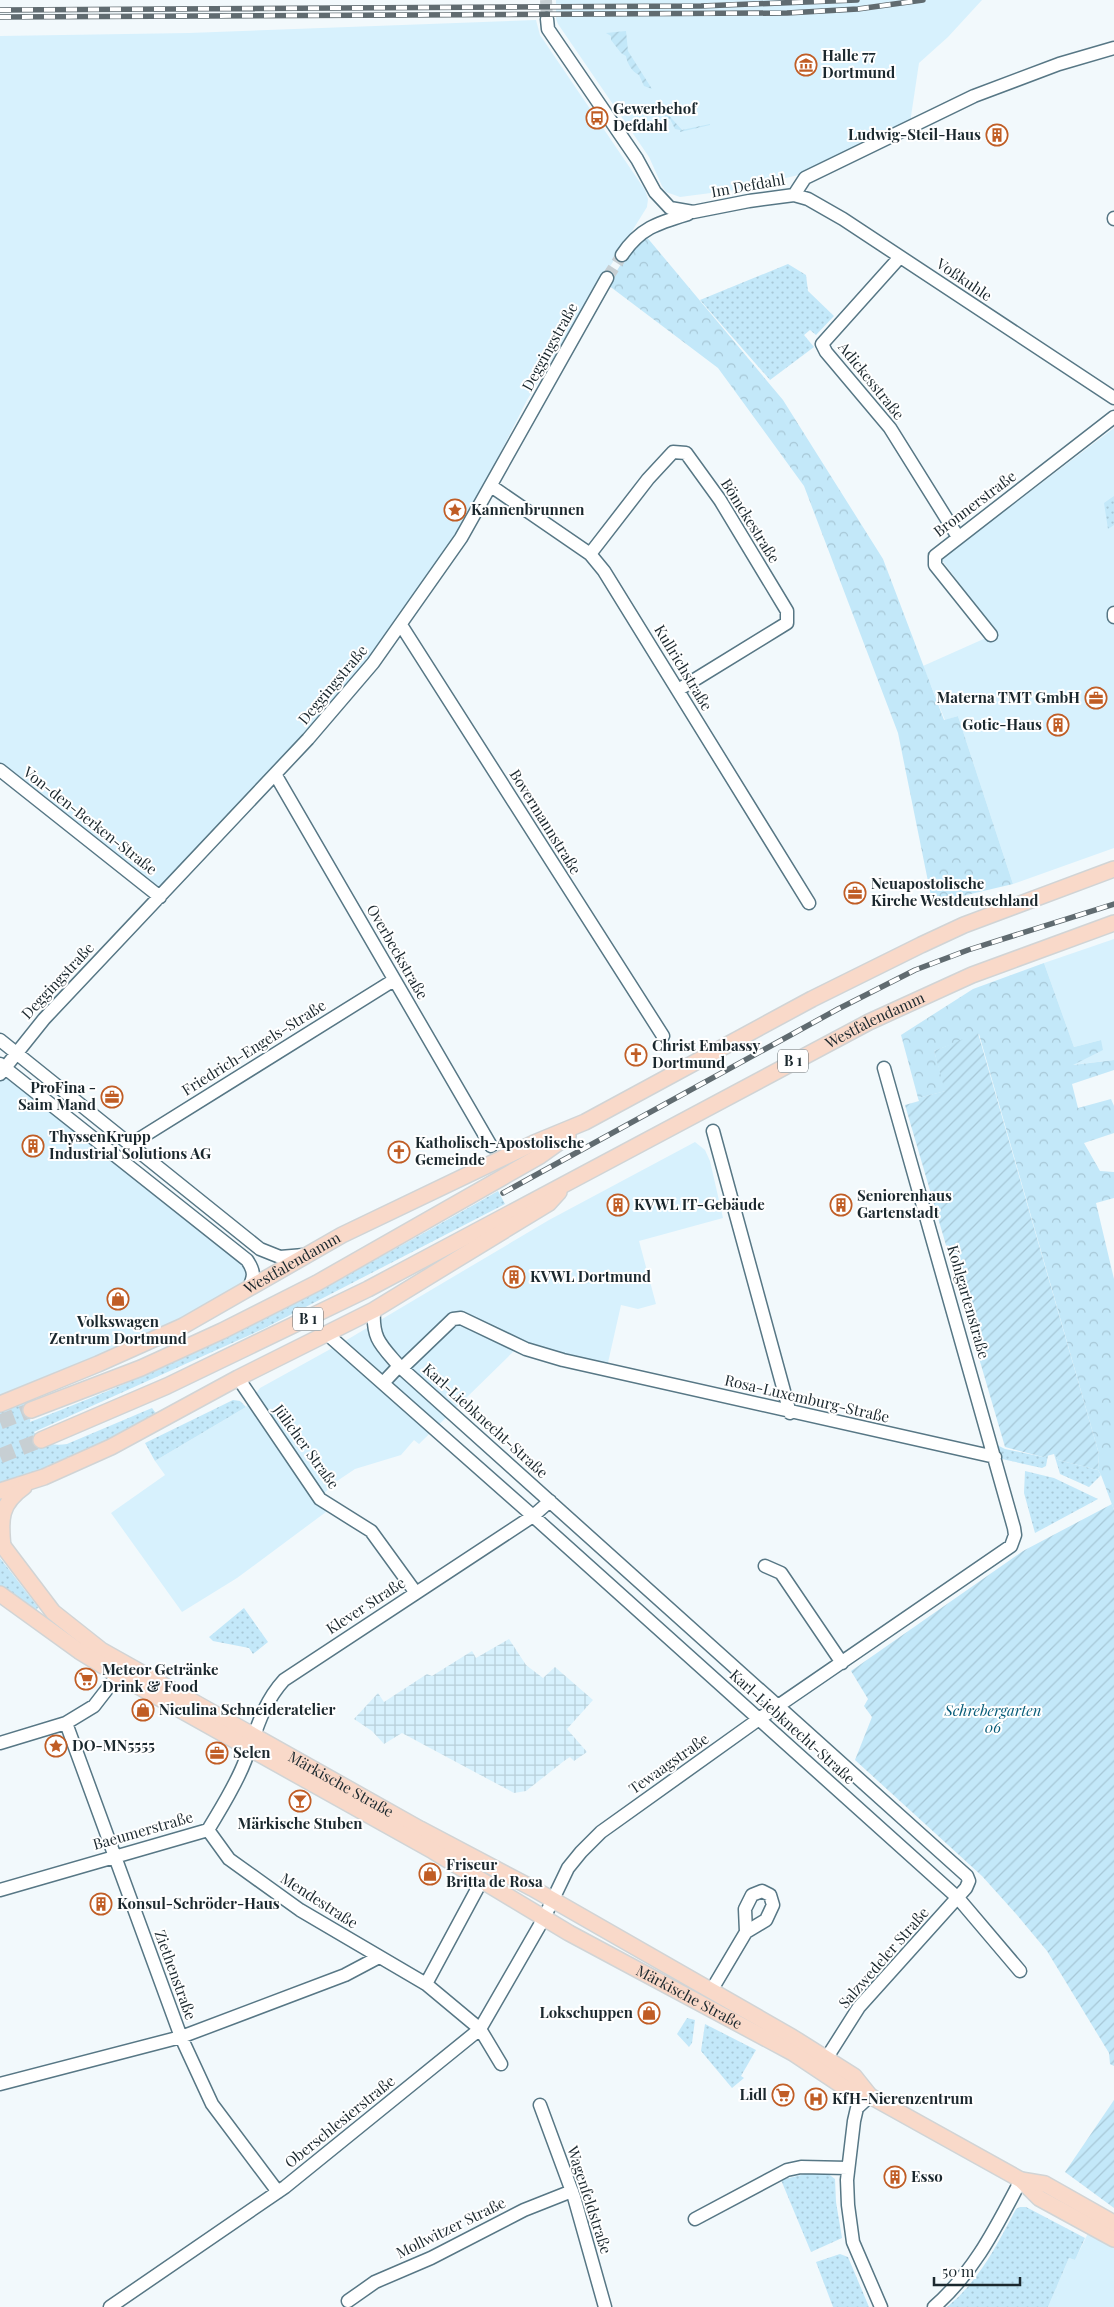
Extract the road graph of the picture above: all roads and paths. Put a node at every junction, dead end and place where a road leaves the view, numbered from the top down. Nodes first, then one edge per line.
1 (547, 19) tunnel mouth
2 (1114, 48) edge
3 (794, 195) junction
4 (693, 212) junction
5 (622, 255) tunnel mouth
6 (900, 257) junction
7 (607, 278) tunnel mouth
8 (1114, 398) edge
9 (1114, 418) edge
10 (491, 486) junction
11 (958, 537) junction
12 (590, 554) junction
13 (1114, 613) edge
14 (1114, 617) edge
15 (401, 625) junction
16 (991, 635) dead end
17 (678, 690) junction
18 (0, 770) edge
19 (275, 774) junction
20 (1114, 869) edge
21 (160, 897) junction
22 (809, 903) dead end
23 (1114, 923) edge
24 (394, 980) junction
25 (662, 1036) dead end
26 (0, 1040) edge
27 (7, 1063) edge
28 (884, 1068) dead end
29 (585, 1122) junction
30 (713, 1131) dead end
31 (131, 1144) junction
32 (491, 1146) dead end
33 (566, 1183) junction
34 (304, 1256) junction
35 (249, 1288) junction
36 (374, 1310) junction
37 (327, 1334) junction
38 (400, 1367) junction
39 (238, 1378) junction
40 (383, 1383) junction
41 (0, 1404) edge
42 (31, 1410) tunnel mouth
43 (790, 1413) junction
44 (41, 1440) tunnel mouth
45 (994, 1457) junction
46 (32, 1481) junction
47 (0, 1491) edge
48 (550, 1501) junction
49 (533, 1516) junction
50 (2, 1544) edge
51 (1011, 1546) joint
52 (765, 1566) dead end
53 (416, 1593) junction
54 (0, 1594) edge
55 (842, 1663) junction
56 (118, 1675) junction
57 (780, 1706) junction
58 (759, 1720) junction
59 (66, 1724) junction
60 (0, 1743) edge
61 (251, 1743) junction
62 (208, 1830) junction
63 (114, 1856) junction
64 (482, 1880) junction
65 (969, 1881) joint
66 (0, 1890) edge
67 (958, 1898) junction
68 (551, 1900) junction
69 (544, 1918) junction
70 (746, 1932) dead end
71 (379, 1957) junction
72 (1020, 1971) dead end
73 (426, 1984) junction
74 (712, 1992) junction
75 (480, 2029) junction
76 (181, 2037) junction
77 (826, 2059) junction
78 (501, 2064) dead end
79 (0, 2084) edge
80 (870, 2096) junction
81 (540, 2105) dead end
82 (848, 2168) junction
83 (1021, 2180) junction
84 (572, 2191) junction
85 (278, 2192) junction
86 (695, 2219) dead end
87 (1114, 2223) edge
88 (1114, 2239) edge
89 (348, 2301) dead end
90 (114, 2306) edge
91 (605, 2307) edge
92 (881, 2307) edge
93 (934, 2307) edge

1 - 4 street, Im Defdahl
2 - 3 street, Im Defdahl
3 - 4 street, Im Defdahl
3 - 6 street, Voßkuhle
4 - 5 street
6 - 8 street, Voßkuhle
6 - 11 street, Adickesstraße
7 - 10 street, Deggingstraße
9 - 11 street, Bronnerstraße
10 - 12 street, Kullrichstraße
10 - 15 street, Deggingstraße
11 - 16 street, Bronnerstraße
12 - 17 street, Kullrichstraße
12 - 17 street, Bömckestraße
13 - 14 street
15 - 19 street, Deggingstraße
15 - 25 street, Bovermannstraße
17 - 22 street, Kullrichstraße
18 - 21 street, Von-den-Berken-Straße
19 - 21 street, Deggingstraße
19 - 24 street, Overbeckstraße
20 - 29 main road, Westfalendamm
21 - 27 street, Deggingstraße
23 - 33 main road, Westfalendamm / B 1
24 - 31 street, Friedrich-Engels-Straße
24 - 32 street, Overbeckstraße
26 - 27 street
27 - 31 street
27 - 35 street
28 - 45 street, Kohlgartenstraße
29 - 34 main road, Westfalendamm
29 - 42 main road, Westfalendamm
30 - 43 street
31 - 34 street
33 - 36 main road, Westfalendamm
33 - 44 main road, Westfalendamm / B 1
34 - 35 main road, Westfalendamm
35 - 41 main road, Westfalendamm
36 - 37 main road, Westfalendamm
36 - 38 street, Karl-Liebknecht-Straße
37 - 39 main road, Westfalendamm
37 - 40 street, Karl-Liebknecht-Straße
38 - 40 street, Karl-Liebknecht-Straße
38 - 43 street, Rosa-Luxemburg-Straße
38 - 48 street, Karl-Liebknecht-Straße
39 - 46 main road, Westfalendamm
39 - 53 street, Jülicher Straße
40 - 49 street, Karl-Liebknecht-Straße
43 - 45 street, Rosa-Luxemburg-Straße
45 - 51 street, Kohlgartenstraße
46 - 47 main road, Westfalendamm
46 - 50 main road
48 - 49 street, Karl-Liebknecht-Straße
48 - 57 street, Karl-Liebknecht-Straße
49 - 53 street, Klever Straße
49 - 58 street, Karl-Liebknecht-Straße
50 - 61 main road, Märkische Straße
51 - 55 street, Tewaagstraße
52 - 55 street
53 - 61 street, Klever Straße
54 - 56 main road, Märkische Straße
55 - 57 street, Tewaagstraße
56 - 59 street
56 - 61 main road, Märkische Straße
57 - 58 street, Tewaagstraße
57 - 65 street, Karl-Liebknecht-Straße
58 - 67 street, Karl-Liebknecht-Straße
58 - 68 street, Tewaagstraße
59 - 60 street
59 - 63 street, Ziethenstraße
61 - 62 street, Baeumerstraße
61 - 64 main road, Märkische Straße
61 - 68 main road, Märkische Straße
62 - 63 street, Baeumerstraße
62 - 71 street, Mendestraße
63 - 66 street, Baeumerstraße
63 - 76 street, Ziethenstraße
64 - 69 main road, Märkische Straße
64 - 73 street
65 - 67 street, Salzwedeler Straße
67 - 72 street, Karl-Liebknecht-Straße
67 - 77 street, Salzwedeler Straße
68 - 69 street, Tewaagstraße
68 - 74 main road, Märkische Straße
69 - 75 street, Oberschlesierstraße
69 - 80 main road, Märkische Straße
70 - 74 street, Märkische Straße
71 - 73 street, Mendestraße
71 - 76 street
73 - 75 street, Mendestraße
74 - 77 main road, Märkische Straße
75 - 78 street, Mendestraße
75 - 85 street, Oberschlesierstraße
76 - 79 street
76 - 85 street, Ziethenstraße
77 - 80 main road, Märkische Straße
80 - 82 street
80 - 83 main road, Märkische Straße
81 - 84 street, Wagenfeldstraße
82 - 86 street
82 - 92 street
83 - 87 main road, Märkische Straße
83 - 88 main road, Märkische Straße
83 - 93 street
84 - 89 street, Mollwitzer Straße
84 - 91 street, Wagenfeldstraße
85 - 90 street, Oberschlesierstraße

